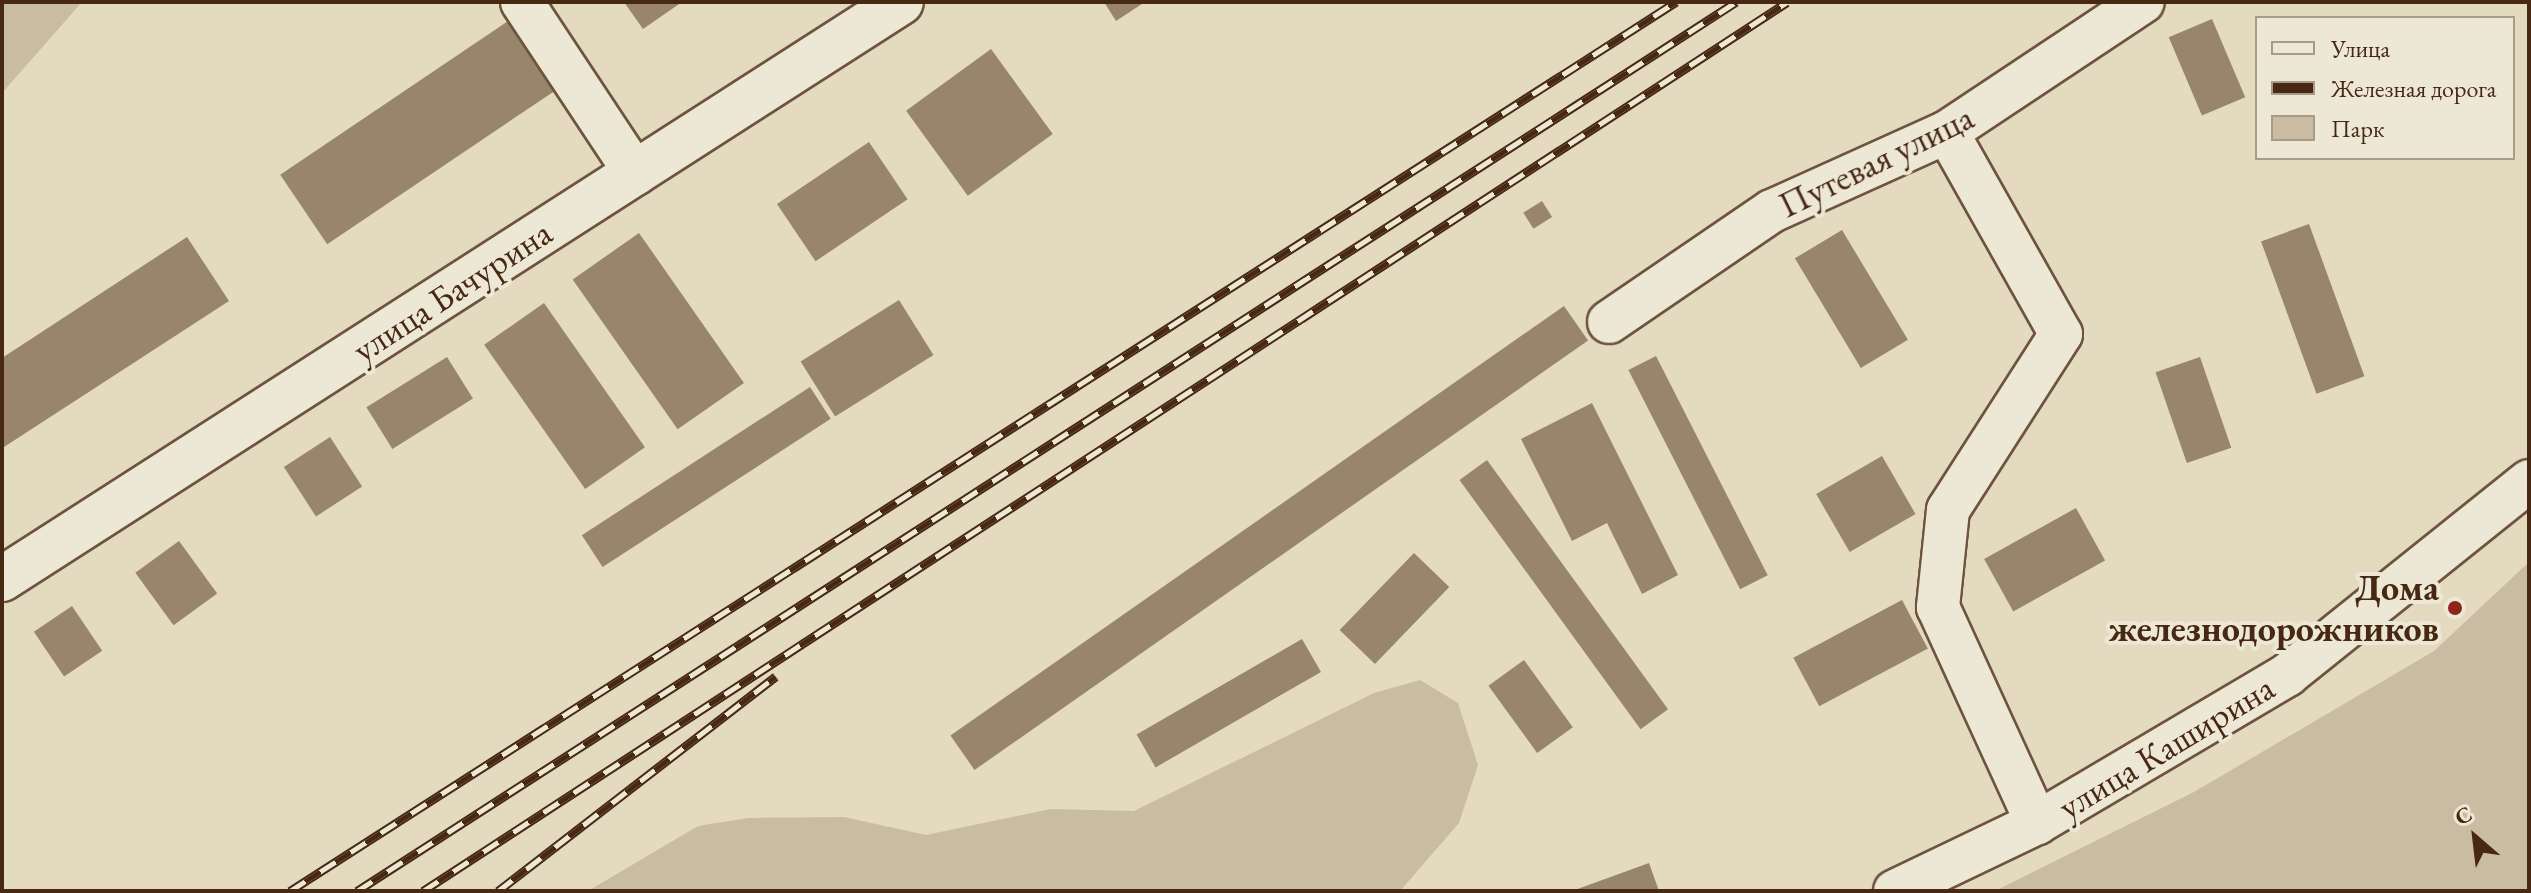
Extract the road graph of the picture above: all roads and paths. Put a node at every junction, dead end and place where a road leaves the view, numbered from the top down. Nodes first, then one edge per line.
1 (522, 2) edge
2 (901, 2) edge
3 (2143, 2) edge
4 (1947, 132) junction
5 (636, 174) junction
6 (1609, 322) dead end
7 (2529, 481) edge
8 (2, 579) edge
9 (2037, 823) junction
10 (1895, 891) edge

1 - 5 street
2 - 5 street, улица Бачурина
3 - 4 street, Путевая улица
4 - 6 street, Путевая улица
4 - 9 street
5 - 8 street, улица Бачурина
7 - 9 street, улица Каширина
9 - 10 street, улица Каширина

